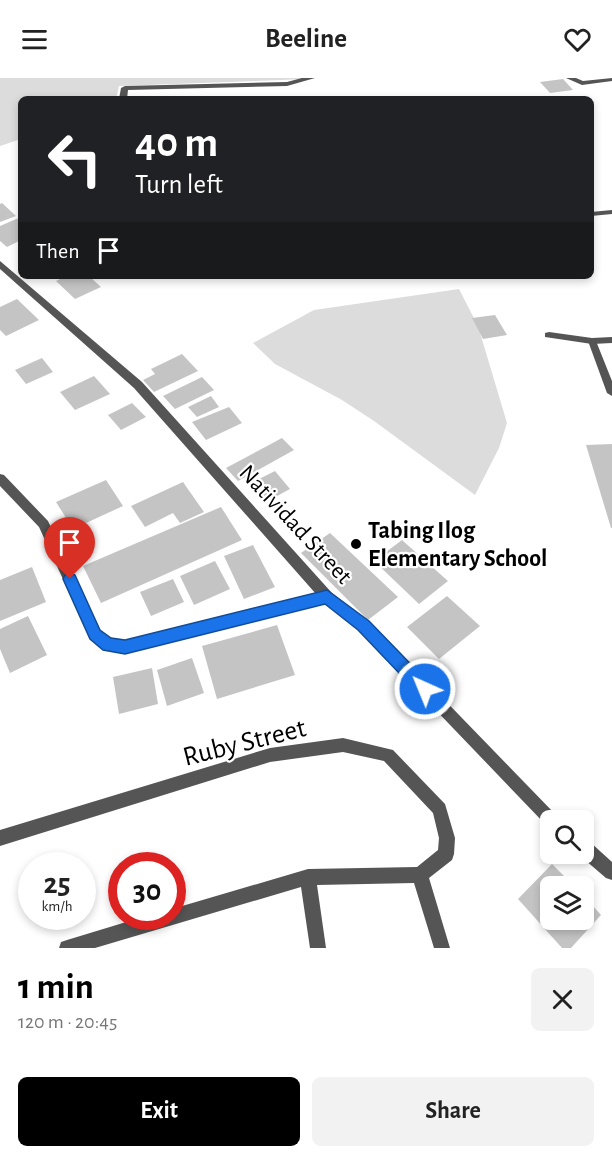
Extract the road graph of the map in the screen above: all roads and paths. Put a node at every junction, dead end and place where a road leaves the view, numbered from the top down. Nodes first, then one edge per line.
1 (311, 78) edge
2 (570, 78) edge
3 (612, 79) edge
4 (124, 96) edge
5 (612, 212) edge
6 (594, 214) edge
7 (0, 264) edge
8 (549, 335) dead end
9 (612, 340) edge
10 (592, 341) junction
11 (612, 393) edge
12 (0, 478) edge
13 (327, 597) junction
14 (541, 810) edge
15 (0, 838) edge
16 (594, 857) edge
17 (612, 872) edge
18 (420, 875) junction
19 (308, 878) junction
20 (66, 948) edge
21 (318, 948) edge
22 (442, 948) edge

1 - 4 street
2 - 3 street
5 - 6 lane
7 - 13 street, Natividad Street
8 - 10 street
9 - 10 street
10 - 11 lane
12 - 13 street
13 - 14 street, Natividad Street
15 - 18 street, Ruby Street
16 - 17 street
18 - 19 street
18 - 22 street
19 - 20 street
19 - 21 street

